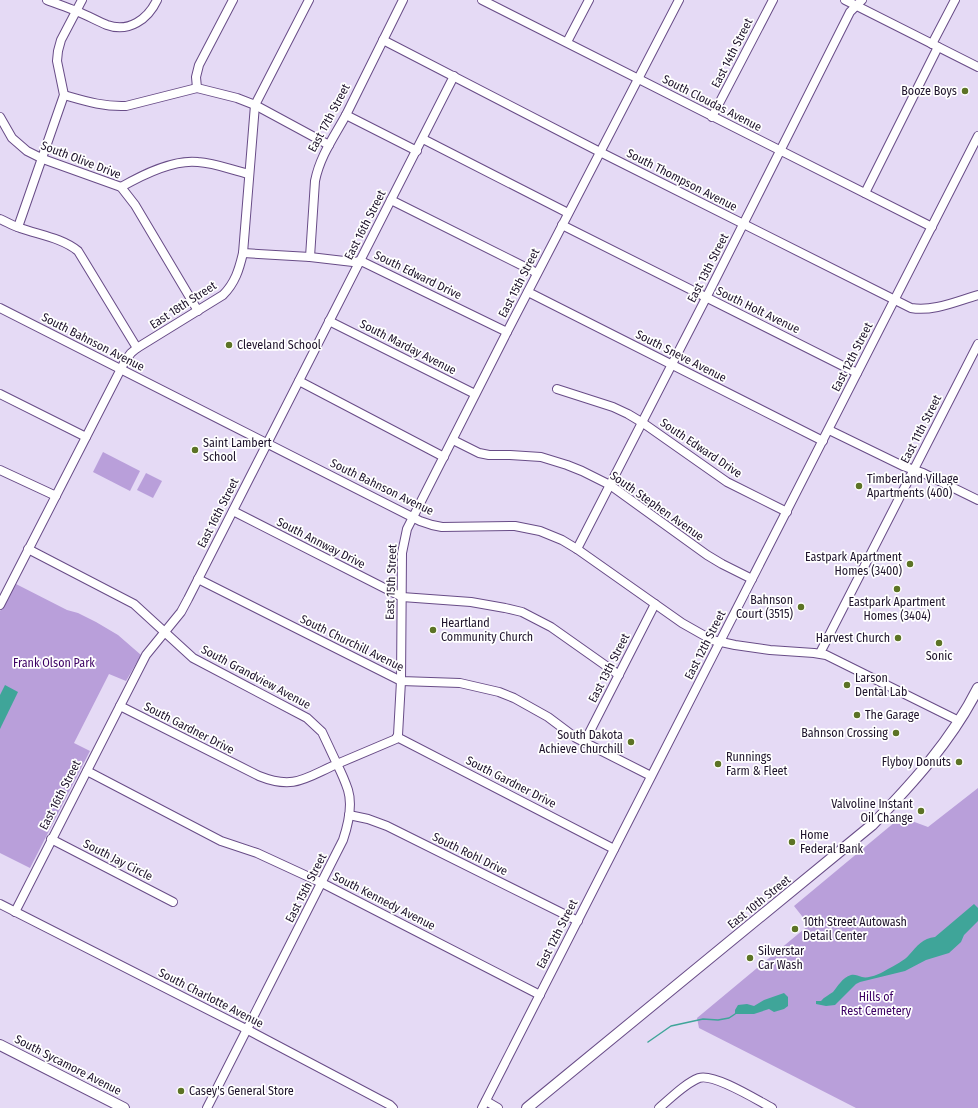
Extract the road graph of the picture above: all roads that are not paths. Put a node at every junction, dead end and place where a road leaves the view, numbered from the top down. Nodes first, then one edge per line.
1 (47, 0) edge
2 (82, 0) edge
3 (157, 0) edge
4 (233, 0) edge
5 (309, 0) edge
6 (403, 0) edge
7 (482, 0) edge
8 (588, 0) edge
9 (679, 0) edge
10 (773, 0) edge
11 (845, 0) edge
12 (955, 0) edge
13 (860, 3) edge
14 (76, 11) junction
15 (383, 40) junction
16 (567, 42) junction
17 (935, 46) junction
18 (978, 67) edge
19 (454, 76) junction
20 (638, 79) junction
21 (196, 88) junction
22 (64, 95) junction
23 (255, 105) junction
24 (346, 115) junction
25 (0, 117) edge
26 (712, 117) junction
27 (978, 136) edge
28 (423, 139) junction
29 (329, 145) junction
30 (416, 151) junction
31 (780, 151) junction
32 (600, 152) junction
33 (42, 159) junction
34 (249, 174) junction
35 (121, 187) junction
36 (865, 193) junction
37 (391, 200) junction
38 (568, 212) junction
39 (0, 218) edge
40 (743, 224) junction
41 (562, 225) junction
42 (18, 227) junction
43 (932, 227) junction
44 (243, 253) junction
45 (310, 257) junction
46 (361, 261) junction
47 (537, 273) junction
48 (528, 292) junction
49 (978, 295) edge
50 (706, 298) junction
51 (894, 300) junction
52 (0, 308) edge
53 (198, 311) junction
54 (329, 321) junction
55 (507, 332) junction
56 (978, 344) edge
57 (138, 348) junction
58 (672, 365) junction
59 (120, 369) junction
60 (857, 373) junction
61 (299, 381) junction
62 (557, 389) dead end
63 (0, 394) edge
64 (475, 394) junction
65 (643, 422) junction
66 (829, 430) junction
67 (86, 437) junction
68 (452, 440) junction
69 (823, 441) junction
70 (267, 443) junction
71 (444, 456) junction
72 (0, 470) edge
73 (914, 470) junction
74 (610, 485) junction
75 (56, 496) junction
76 (978, 500) edge
77 (232, 512) junction
78 (787, 512) junction
79 (413, 517) junction
80 (28, 549) junction
81 (577, 549) junction
82 (198, 579) junction
83 (752, 579) junction
84 (402, 597) junction
85 (655, 604) junction
86 (0, 605) edge
87 (165, 632) junction
88 (720, 642) junction
89 (820, 654) junction
90 (618, 675) junction
91 (401, 681) junction
92 (978, 688) edge
93 (120, 706) junction
94 (959, 722) junction
95 (397, 737) junction
96 (584, 743) junction
97 (337, 764) junction
98 (87, 771) junction
99 (651, 776) junction
100 (349, 815) junction
101 (51, 839) junction
102 (614, 849) junction
103 (322, 883) junction
104 (173, 902) dead end
105 (0, 904) edge
106 (15, 912) junction
107 (578, 920) junction
108 (540, 995) junction
109 (246, 1029) junction
110 (0, 1045) edge
111 (484, 1104) edge
112 (757, 1105) edge
113 (113, 1106) edge
114 (124, 1108) edge
115 (207, 1108) edge
116 (393, 1108) edge
117 (498, 1108) edge
118 (527, 1108) edge
119 (659, 1108) edge
120 (772, 1108) edge

1 - 14 street
2 - 14 street
3 - 14 street
4 - 21 street
5 - 23 street, East 18th Street
6 - 15 street, East 17th Street
7 - 16 street, South Cloudas Avenue
8 - 16 street
9 - 20 street, East 15th Street
10 - 26 street, East 14th Street
11 - 13 street
12 - 17 street
13 - 17 street
13 - 31 street, East 13th Street
14 - 22 street
15 - 19 street, South Thompson Avenue
15 - 24 street, East 17th Street
16 - 20 street, South Cloudas Avenue
17 - 18 street
17 - 36 street
19 - 28 street, East 16th Street
19 - 32 street, South Thompson Avenue
20 - 26 street, South Cloudas Avenue
20 - 32 street, East 15th Street
21 - 22 street
21 - 23 street
22 - 33 street
23 - 29 street
23 - 34 street, East 18th Street
24 - 29 street, East 17th Street
24 - 30 street
25 - 33 street, South Olive Drive
26 - 31 street, South Cloudas Avenue
27 - 43 street, East 12th Street
28 - 30 street, East 16th Street
28 - 38 street
29 - 45 street, East 17th Street
30 - 37 street, East 16th Street
31 - 36 street, South Cloudas Avenue
31 - 40 street, East 13th Street
32 - 38 street, East 15th Street
32 - 40 street, South Thompson Avenue
33 - 35 street, South Olive Drive
33 - 42 street
34 - 35 street
34 - 44 street, East 18th Street
35 - 53 street, South Olive Drive
36 - 43 street, South Cloudas Avenue
37 - 46 street, East 16th Street
37 - 47 street
38 - 41 street, East 15th Street
39 - 42 street
40 - 50 street, East 13th Street
40 - 51 street, South Thompson Avenue
41 - 47 street, East 15th Street
41 - 50 street, South Holt Avenue
42 - 57 street
43 - 51 street, East 12th Street
44 - 45 street, South Edward Drive
44 - 53 street, East 18th Street
45 - 46 street, South Edward Drive
46 - 54 street, East 16th Street
46 - 55 street, South Edward Drive
47 - 48 street, East 15th Street
48 - 55 street, East 15th Street
48 - 58 street, South Sneve Avenue
49 - 51 street, South Thompson Avenue
50 - 58 street, East 13th Street
50 - 60 street, South Holt Avenue
51 - 60 street, East 12th Street
52 - 59 street, South Bahnson Avenue
53 - 57 street, East 18th Street
54 - 61 street, East 16th Street
54 - 64 street, South Marday Avenue
55 - 64 street, East 15th Street
56 - 73 street, East 11th Street
57 - 59 street, East 18th Street
58 - 65 street, East 13th Street
58 - 69 street, South Sneve Avenue
59 - 67 street, East 18th Street
59 - 70 street, South Bahnson Avenue
60 - 66 street, East 12th Street
61 - 70 street, East 16th Street
61 - 71 street
62 - 65 street, South Edward Drive
63 - 67 street
64 - 68 street, East 15th Street
65 - 74 street, East 13th Street
65 - 78 street, South Edward Drive
66 - 69 street, East 12th Street
66 - 73 street
67 - 75 street, East 18th Street
68 - 71 street, East 15th Street
68 - 74 street, South Stephen Avenue
69 - 78 street, East 12th Street
70 - 77 street, East 16th Street
70 - 79 street, South Bahnson Avenue
71 - 79 street, East 15th Street
72 - 75 street
73 - 76 street
73 - 89 street, East 11th Street
74 - 81 street, East 13th Street
74 - 83 street, South Stephen Avenue
75 - 80 street, East 18th Street
77 - 82 street, East 16th Street
77 - 84 street, South Annway Drive
78 - 83 street, East 12th Street
79 - 81 street, South Bahnson Avenue
79 - 84 street, East 15th Street
80 - 86 street, East 18th Street
80 - 87 street, South Grandview Avenue
81 - 85 street, South Bahnson Avenue
82 - 87 street, East 16th Street
82 - 91 street, South Churchill Avenue
83 - 88 street, East 12th Street
84 - 90 street, South Annway Drive
84 - 91 street, East 15th Street
85 - 88 street, South Bahnson Avenue
85 - 90 street, East 13th Street
87 - 93 street, East 16th Street
87 - 97 street, South Grandview Avenue
88 - 89 street, South Bahnson Avenue
88 - 99 street, East 12th Street
89 - 94 street, South Bahnson Avenue
90 - 96 street, East 13th Street
91 - 95 street, East 15th Street
91 - 96 street, South Churchill Avenue
92 - 94 main road, East 10th Street
93 - 97 street, South Gardner Drive
93 - 98 street, East 16th Street
94 - 118 main road, East 10th Street
95 - 97 street
95 - 102 street, South Gardner Drive
96 - 99 street, South Churchill Avenue
97 - 100 street, East 15th Street
98 - 101 street, East 16th Street
98 - 103 street, South Kennedy Avenue
99 - 102 street, East 12th Street
100 - 103 street, East 15th Street
100 - 107 street, South Rohl Drive
101 - 104 street, South Jay Circle
101 - 106 street, East 16th Street
102 - 107 street, East 12th Street
103 - 108 street, South Kennedy Avenue
103 - 109 street, East 15th Street
105 - 106 street, South Charlotte Avenue
106 - 109 street, South Charlotte Avenue
107 - 108 street, East 12th Street
108 - 111 street, East 12th Street
109 - 115 street, East 15th Street
109 - 116 street, South Charlotte Avenue
110 - 113 main road, South Sycamore Avenue
111 - 117 street, East 12th Street
112 - 119 street
112 - 120 street
113 - 114 main road, South Sycamore Avenue

